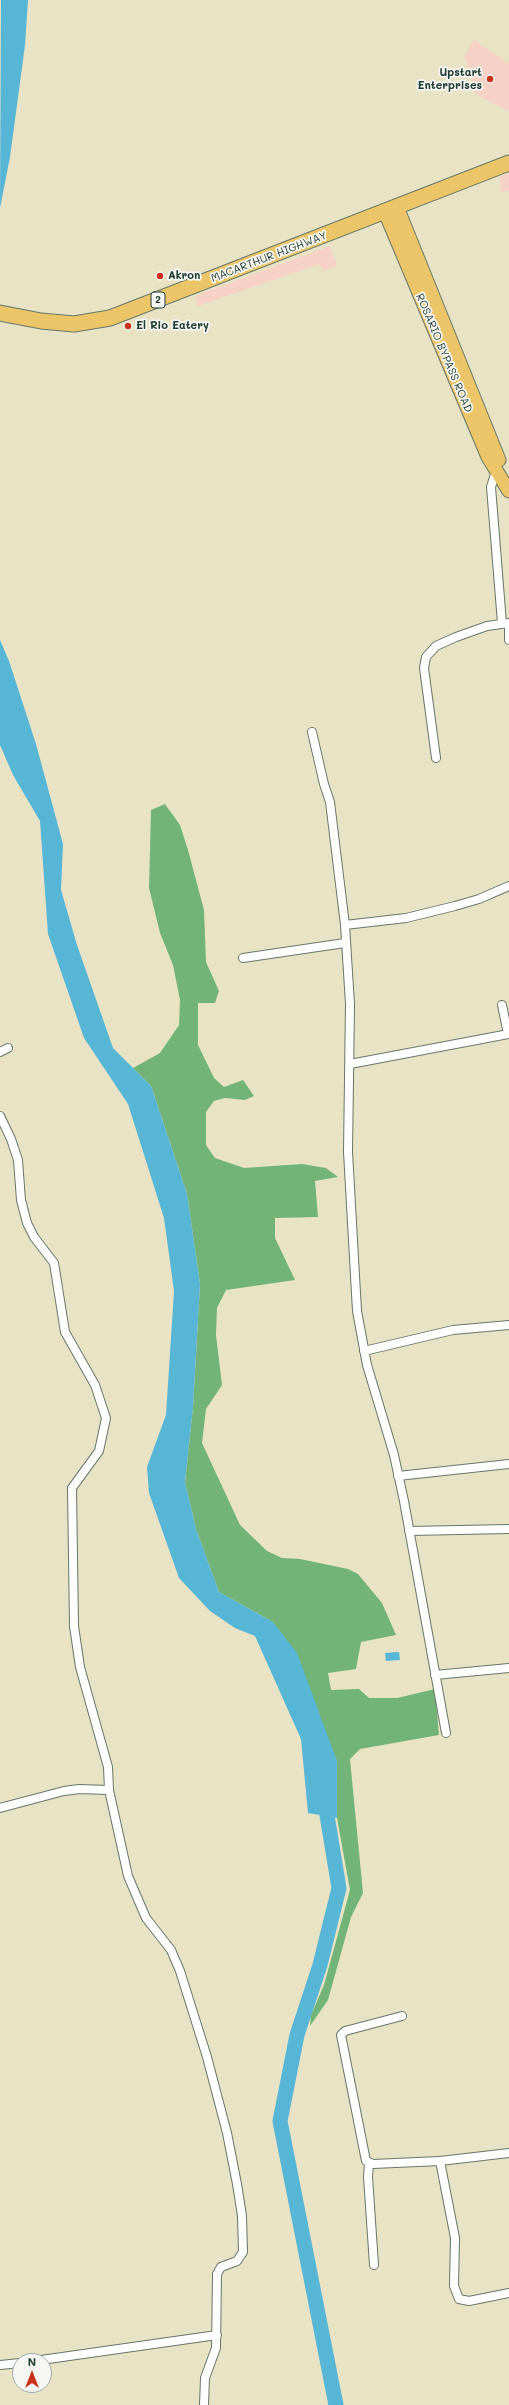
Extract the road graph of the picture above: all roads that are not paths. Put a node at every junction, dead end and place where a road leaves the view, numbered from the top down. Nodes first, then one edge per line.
1 (509, 163) edge
2 (391, 209) junction
3 (4, 314) edge
4 (496, 471) junction
5 (509, 477) edge
6 (509, 491) edge
7 (507, 623) edge
8 (509, 640) edge
9 (312, 732) dead end
10 (436, 758) dead end
11 (509, 886) edge
12 (345, 925) junction
13 (345, 944) junction
14 (243, 958) dead end
15 (502, 1005) dead end
16 (509, 1034) edge
17 (8, 1048) dead end
18 (0, 1052) edge
19 (350, 1064) junction
20 (0, 1116) edge
21 (509, 1325) edge
22 (364, 1351) junction
23 (509, 1464) edge
24 (398, 1476) junction
25 (509, 1529) edge
26 (410, 1531) junction
27 (509, 1668) edge
28 (435, 1675) junction
29 (446, 1733) dead end
30 (109, 1790) junction
31 (0, 1808) edge
32 (402, 2016) dead end
33 (509, 2153) edge
34 (440, 2161) junction
35 (369, 2164) junction
36 (374, 2265) dead end
37 (509, 2293) edge
38 (217, 2335) junction
39 (52, 2358) edge
40 (12, 2364) edge
41 (0, 2365) edge
42 (204, 2405) edge

1 - 2 highway, MACARTHUR HIGHWAY / 2
2 - 3 highway, MACARTHUR HIGHWAY / 2
2 - 4 main road, ROSARIO BYPASS ROAD
2 - 5 main road, ROSARIO BYPASS ROAD
4 - 6 main road, ROSARIO BYPASS ROAD
4 - 7 street
7 - 8 street
7 - 10 street
9 - 12 street
11 - 12 street
12 - 13 street
13 - 14 street
13 - 19 street
15 - 16 street
16 - 19 street
17 - 18 street
19 - 22 street
20 - 30 street
21 - 22 street
22 - 24 street
23 - 24 street
24 - 26 street
25 - 26 street
26 - 28 street
27 - 28 street
28 - 29 street
30 - 31 street
30 - 38 street
32 - 35 street
33 - 34 street
34 - 35 street
34 - 37 street
35 - 36 street
38 - 39 street
38 - 42 street
40 - 41 street

